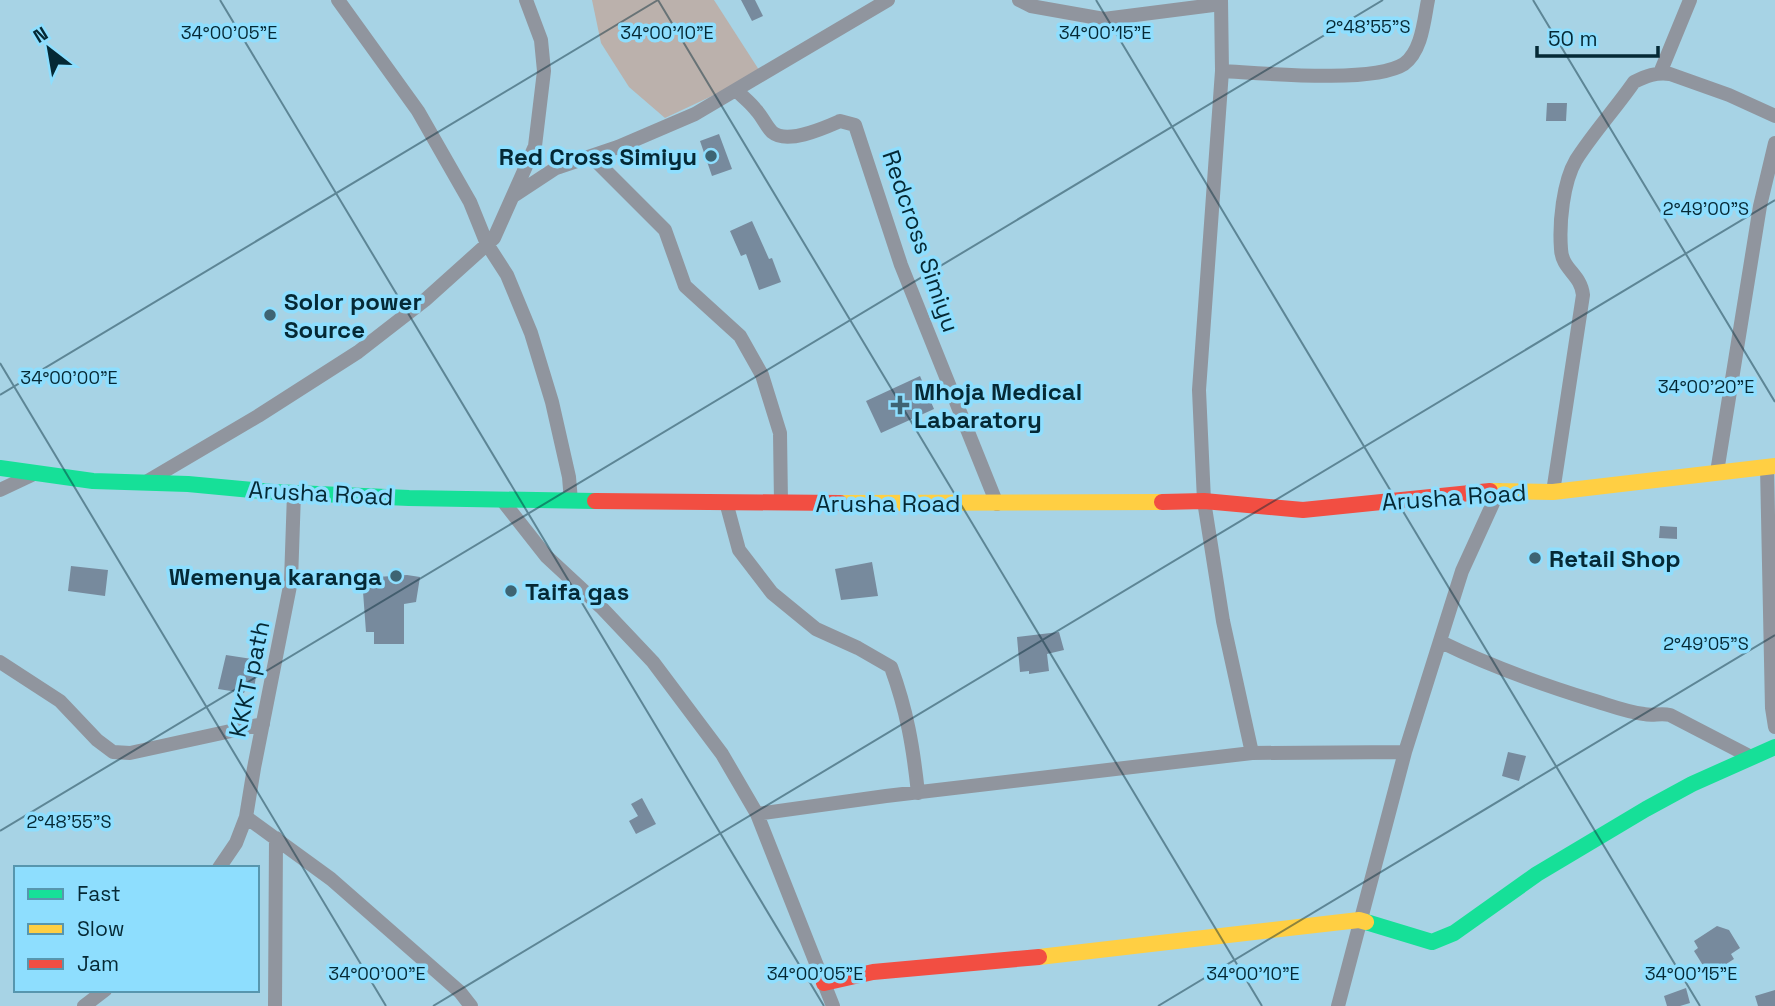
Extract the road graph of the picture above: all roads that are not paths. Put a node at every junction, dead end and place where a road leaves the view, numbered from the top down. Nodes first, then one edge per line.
1 (338, 0) edge
2 (888, 0) edge
3 (1428, 0) edge
4 (1690, 0) edge
5 (526, 1) edge
6 (1221, 2) edge
7 (1025, 3) edge
8 (1222, 71) junction
9 (1660, 73) junction
10 (737, 91) junction
11 (1775, 116) edge
12 (1775, 143) edge
13 (592, 157) junction
14 (513, 196) junction
15 (487, 244) junction
16 (1771, 467) edge
17 (0, 468) edge
18 (1717, 472) junction
19 (36, 473) junction
20 (146, 482) junction
21 (0, 490) edge
22 (1499, 490) junction
23 (1553, 492) junction
24 (294, 493) junction
25 (502, 500) junction
26 (571, 501) junction
27 (1204, 501) junction
28 (726, 502) junction
29 (781, 503) junction
30 (997, 504) junction
31 (1441, 642) junction
32 (0, 662) edge
33 (263, 724) junction
34 (1775, 727) edge
35 (1775, 747) edge
36 (1405, 752) junction
37 (1252, 753) junction
38 (1751, 757) junction
39 (918, 793) junction
40 (757, 814) junction
41 (246, 817) junction
42 (276, 838) junction
43 (220, 866) edge
44 (1359, 920) junction
45 (824, 983) junction
46 (102, 992) edge
47 (84, 1006) edge
48 (275, 1006) edge
49 (471, 1006) edge
50 (833, 1006) edge
51 (1338, 1006) edge

1 - 15 street
2 - 10 street
3 - 8 street
4 - 9 street
5 - 14 street
6 - 7 street
6 - 8 street
8 - 27 street
9 - 11 street
9 - 23 street
10 - 13 street
10 - 30 street, Redcross Simiyu
12 - 18 street
13 - 14 street
13 - 29 street
14 - 15 street
15 - 20 street
15 - 26 street
16 - 18 main road, Arusha Road
16 - 34 street
17 - 19 main road, Arusha Road
18 - 23 main road, Arusha Road
19 - 20 main road, Arusha Road
19 - 21 street
20 - 24 main road, Arusha Road
22 - 23 main road, Arusha Road
22 - 27 main road, Arusha Road
22 - 31 street
24 - 25 main road, Arusha Road
24 - 33 street, KKKT path
25 - 26 main road, Arusha Road
25 - 40 street
26 - 28 main road, Arusha Road
27 - 30 main road, Arusha Road
27 - 37 street
28 - 29 main road, Arusha Road
28 - 39 street
29 - 30 main road, Arusha Road
31 - 36 street
31 - 38 street
32 - 33 street
33 - 41 street, KKKT path
35 - 38 main road
36 - 37 street
36 - 44 street
37 - 39 street
38 - 44 main road
39 - 40 street
40 - 45 street
41 - 42 street
41 - 43 street, KKKT path
42 - 48 street
42 - 49 street
44 - 45 main road
44 - 51 street
45 - 50 street
46 - 47 street

